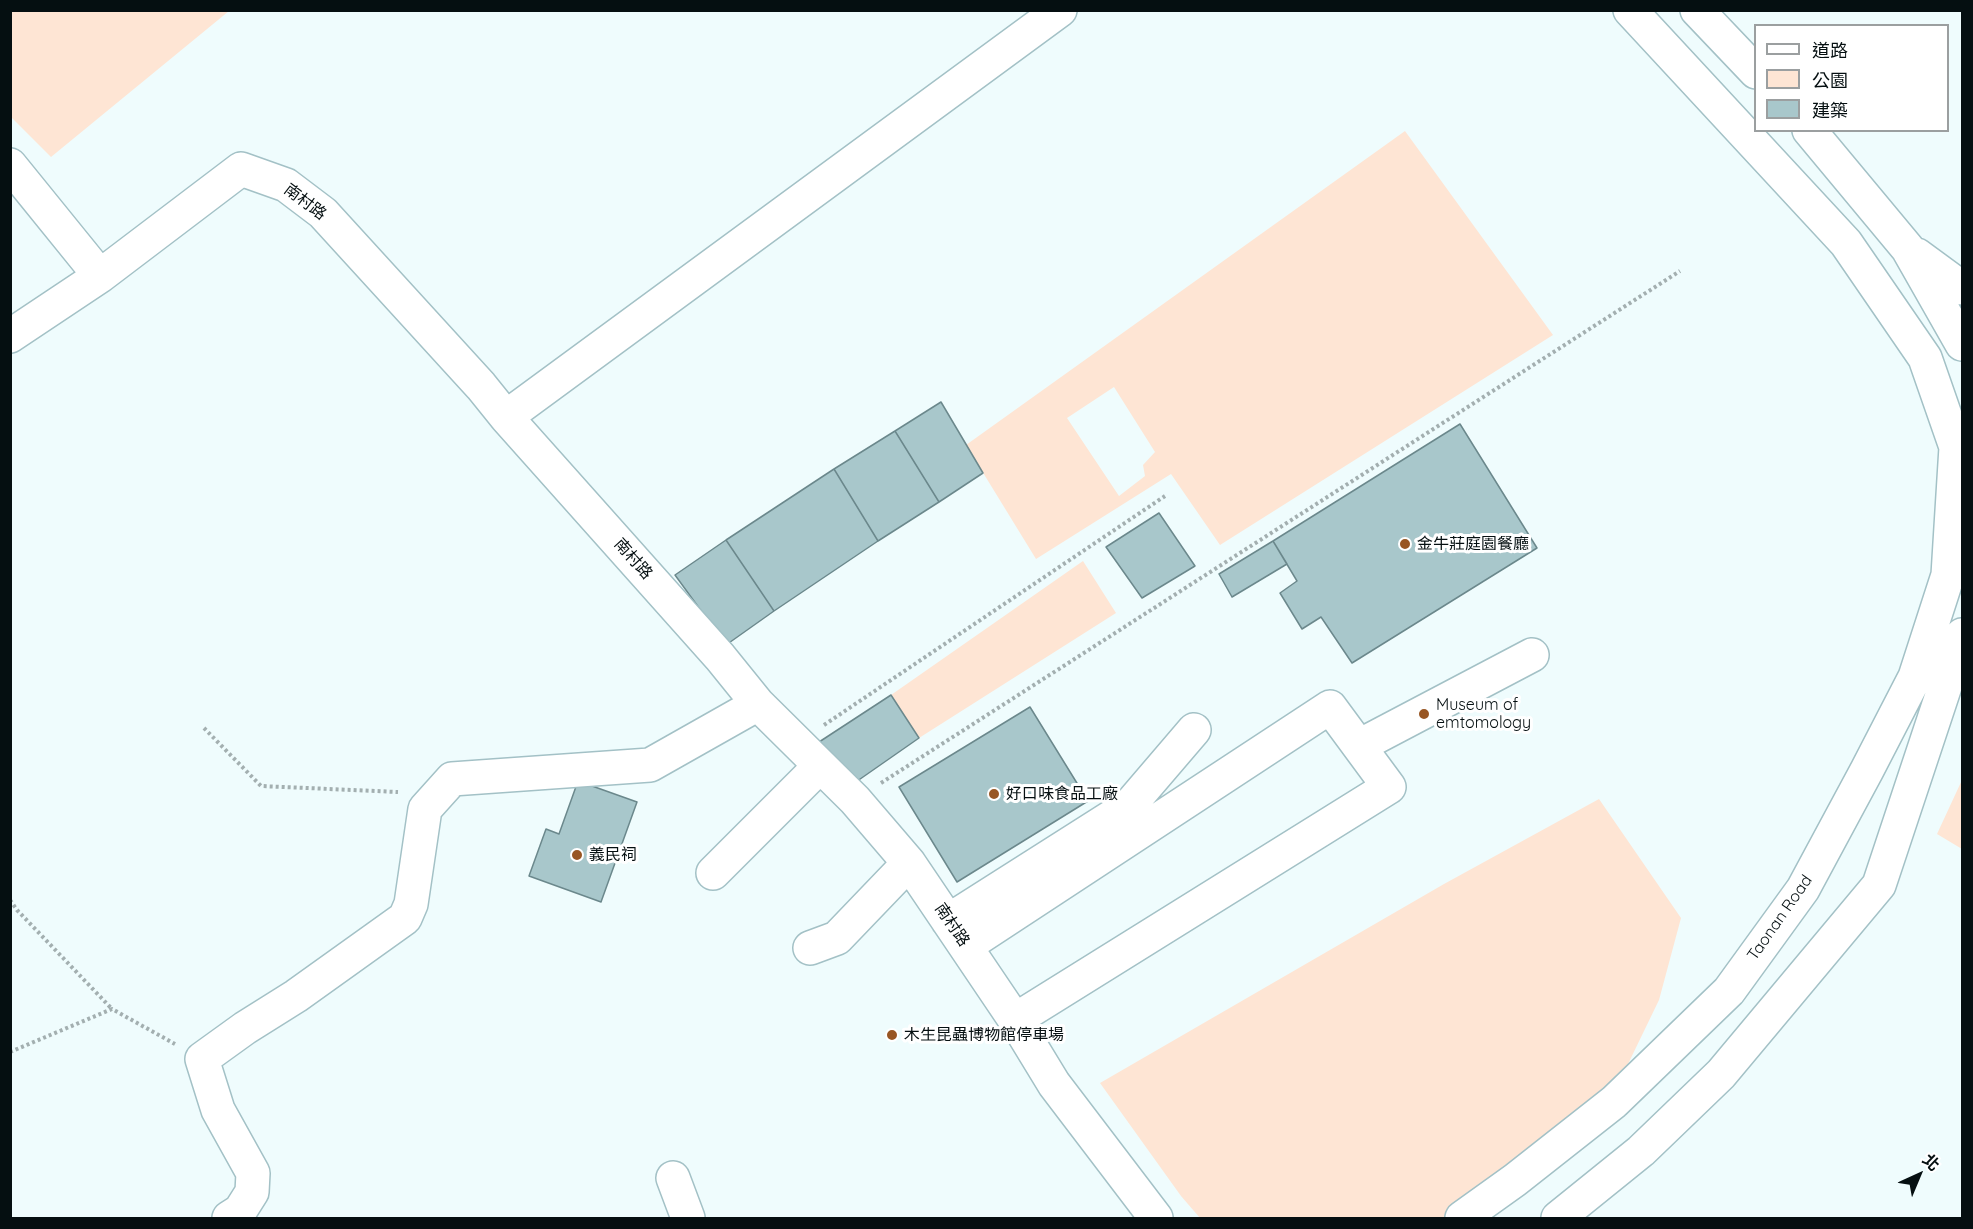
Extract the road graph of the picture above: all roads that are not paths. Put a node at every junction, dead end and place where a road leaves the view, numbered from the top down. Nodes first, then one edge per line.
1 (1060, 10) edge
2 (1630, 10) edge
3 (1711, 16) edge
4 (1754, 71) edge
5 (1811, 132) edge
6 (10, 165) edge
7 (1908, 249) junction
8 (100, 276) junction
9 (1962, 288) edge
10 (10, 336) edge
11 (1962, 344) edge
12 (506, 417) junction
13 (1959, 446) edge
14 (1958, 486) edge
15 (1962, 635) edge
16 (1532, 656) dead end
17 (758, 704) junction
18 (1194, 730) dead end
19 (1359, 746) junction
20 (820, 766) junction
21 (909, 863) junction
22 (713, 873) dead end
23 (957, 933) junction
24 (810, 948) dead end
25 (999, 1009) junction
26 (673, 1178) dead end
27 (229, 1218) edge
28 (688, 1218) edge
29 (1156, 1218) edge
30 (1462, 1218) edge
31 (1558, 1218) edge

1 - 12 main road
2 - 13 main road
3 - 4 main road
5 - 7 main road
6 - 8 main road
7 - 9 main road
7 - 11 main road
8 - 10 main road, 南村路
8 - 12 main road, 南村路
12 - 17 main road, 南村路
13 - 14 main road, Taonan Road
14 - 30 main road, Taonan Road
15 - 31 main road
16 - 19 main road
17 - 20 main road, 南村路
17 - 27 main road
18 - 23 main road
19 - 23 main road
19 - 25 main road
20 - 21 main road, 南村路
20 - 22 main road
21 - 23 main road, 南村路
21 - 24 main road
23 - 25 main road, 南村路
25 - 29 main road, 南村路
26 - 28 main road

